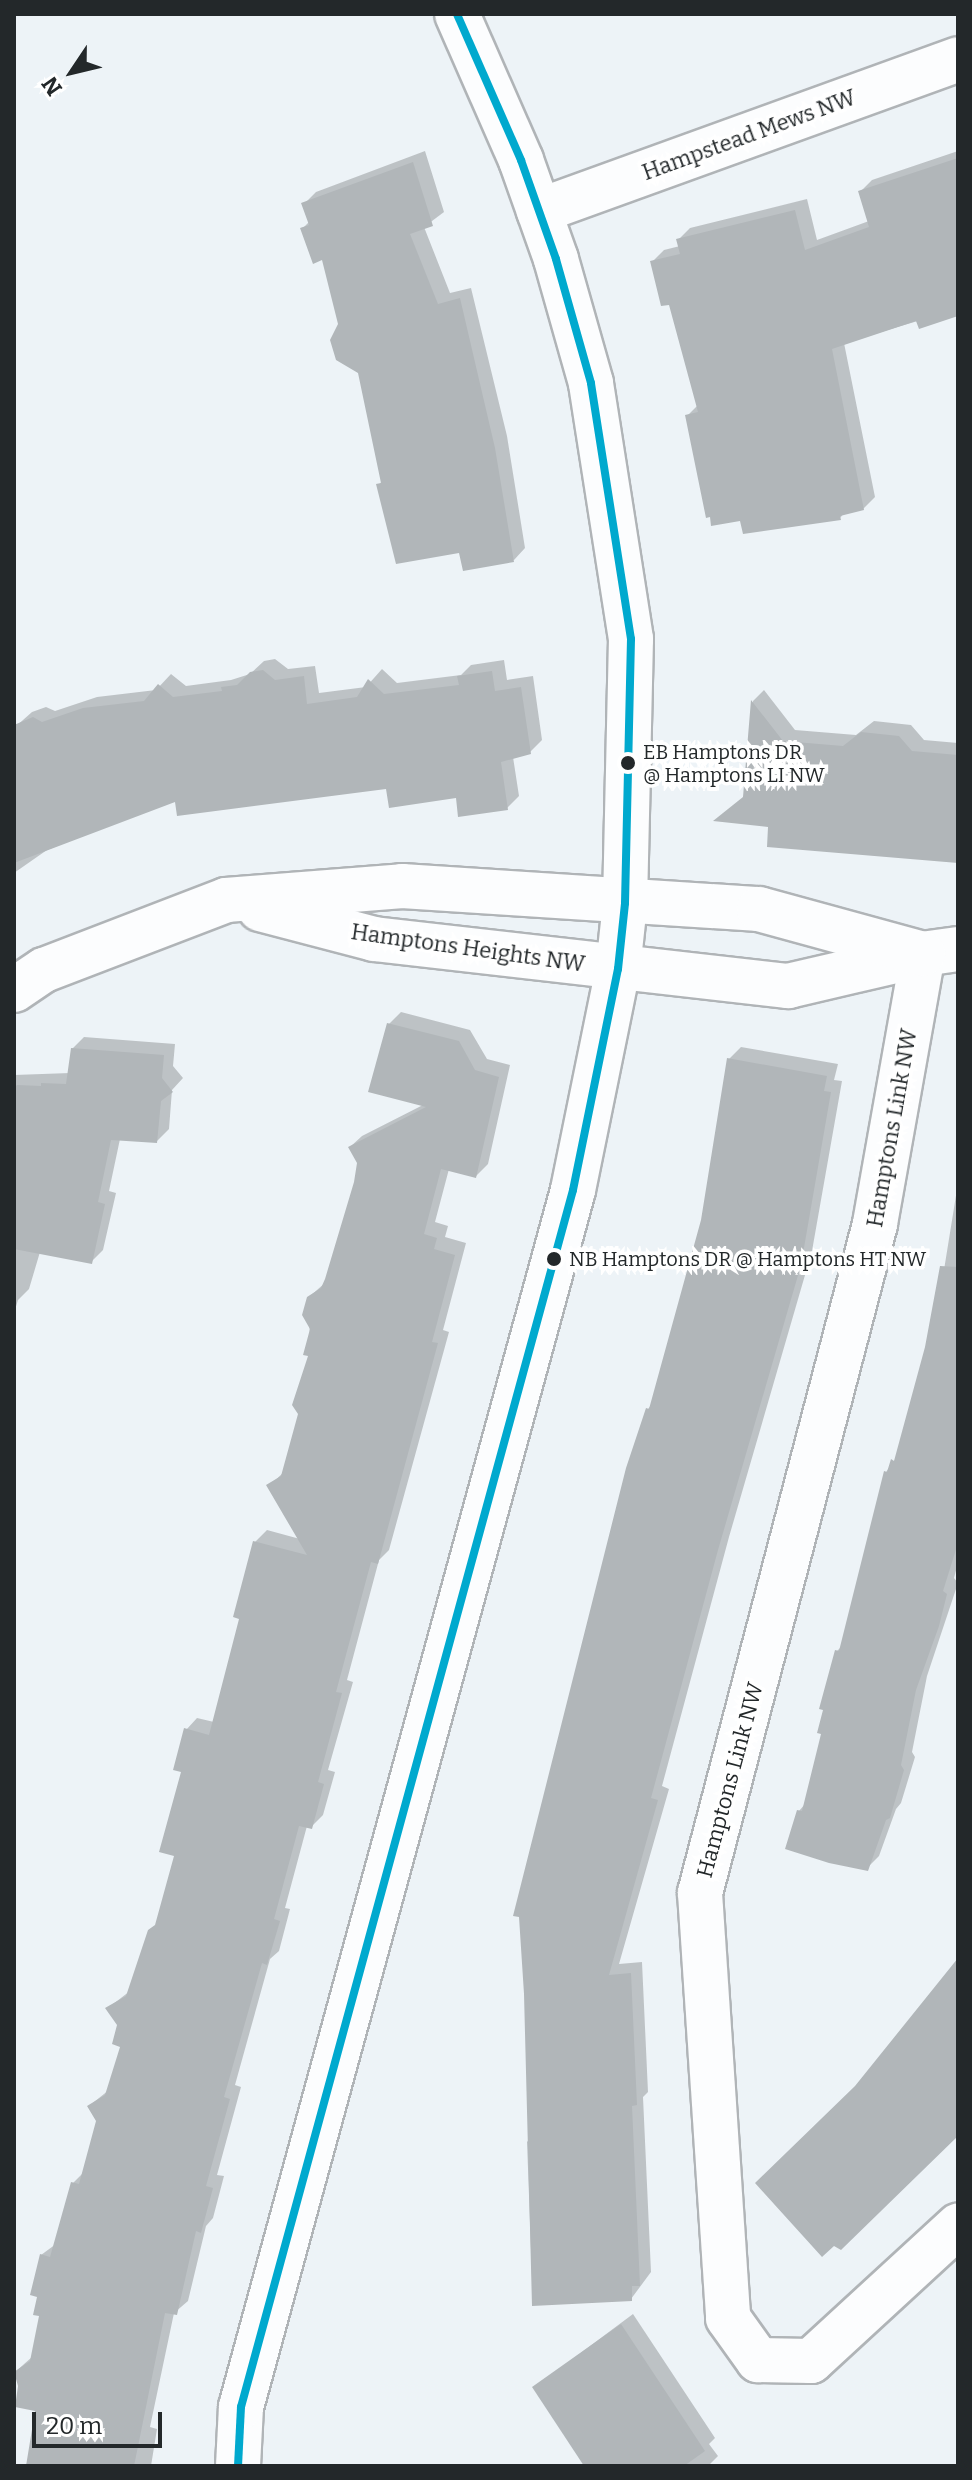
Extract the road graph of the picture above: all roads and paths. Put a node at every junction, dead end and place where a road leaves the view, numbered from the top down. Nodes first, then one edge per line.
1 (457, 14) edge
2 (958, 59) edge
3 (539, 211) junction
4 (226, 900) junction
5 (625, 903) junction
6 (940, 952) edge
7 (618, 969) junction
8 (14, 990) edge
9 (958, 2226) edge
10 (238, 2466) edge

1 - 3 street
2 - 3 street, Hampstead Mews NW
3 - 5 street
4 - 5 street, Hamptons Heights NW
4 - 7 street, Hamptons Heights NW
4 - 8 street, Hamptons Heights NW
5 - 6 street
5 - 7 street
6 - 7 street
6 - 9 street, Hamptons Link NW
7 - 10 street

